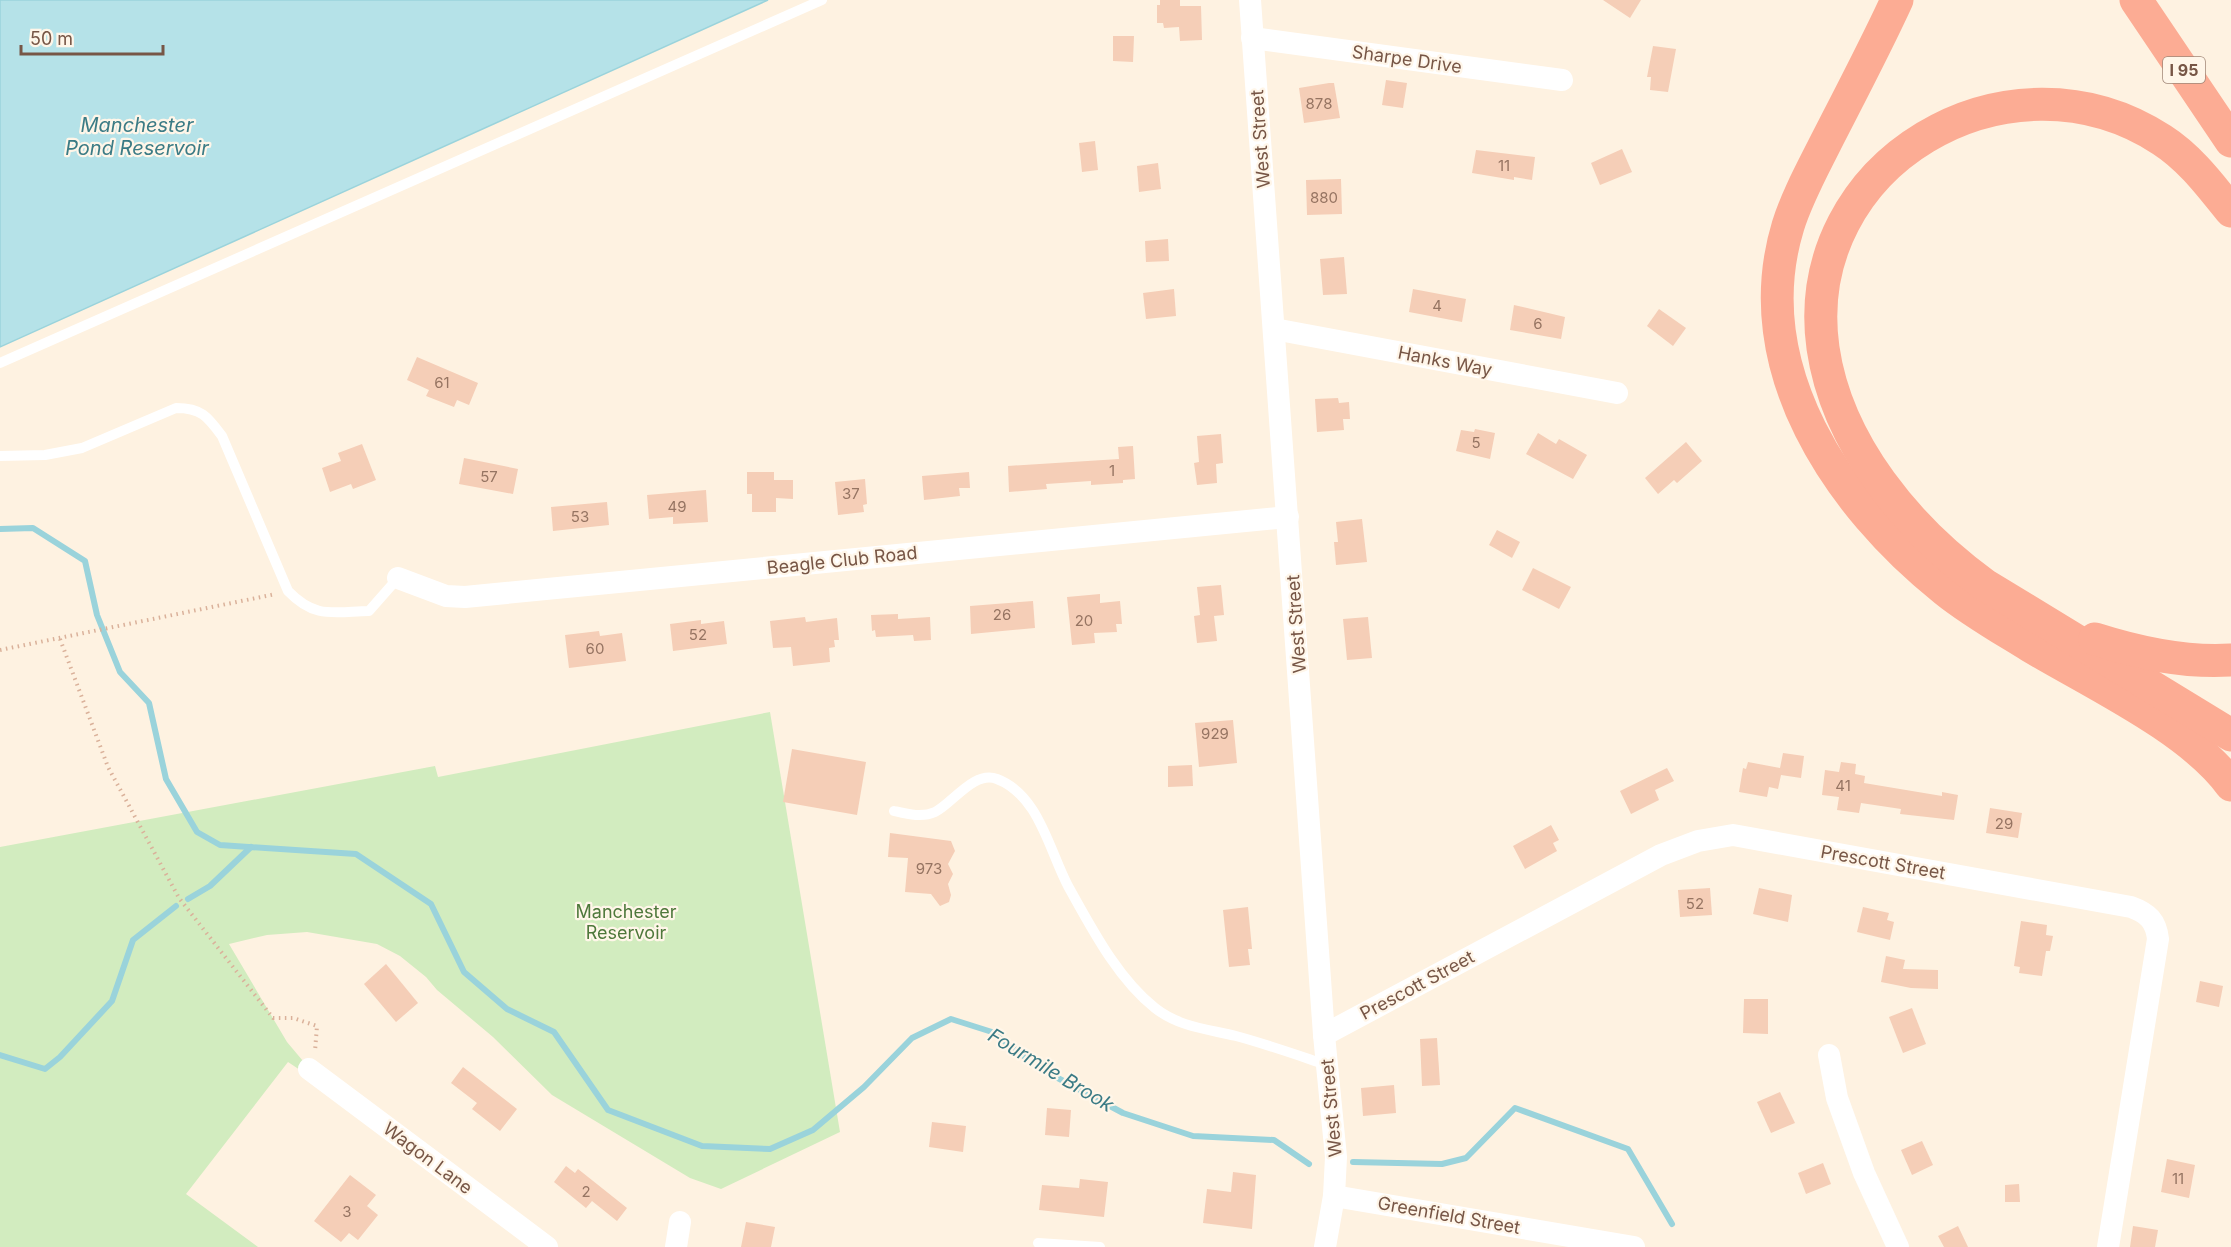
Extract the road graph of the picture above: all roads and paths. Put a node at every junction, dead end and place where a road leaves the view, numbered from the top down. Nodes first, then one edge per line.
1 (822, 0) edge
2 (1250, 0) edge
3 (1897, 0) edge
4 (2136, 0) edge
5 (1252, 38) junction
6 (1562, 80) dead end
7 (2231, 141) edge
8 (2231, 211) edge
9 (1274, 329) junction
10 (0, 363) edge
11 (1617, 393) dead end
12 (0, 456) edge
13 (1288, 517) junction
14 (399, 578) joint
15 (288, 591) junction
16 (2037, 617) junction
17 (60, 639) junction
18 (0, 650) edge
19 (2231, 660) edge
20 (2231, 735) edge
21 (2231, 785) edge
22 (894, 811) dead end
23 (1324, 1035) junction
24 (1829, 1055) dead end
25 (1327, 1065) junction
26 (309, 1069) joint
27 (1334, 1196) junction
28 (680, 1222) dead end
29 (1038, 1243) dead end
30 (547, 1247) edge
31 (676, 1247) edge
32 (1100, 1247) edge
33 (1325, 1247) edge
34 (1634, 1247) edge
35 (1898, 1247) edge
36 (2108, 1247) edge

1 - 10 lane
2 - 5 street, West Street
3 - 21 highway
4 - 7 highway, I 95
5 - 6 street, Sharpe Drive
5 - 9 street, West Street
8 - 16 highway
9 - 11 street, Hanks Way
9 - 13 street, West Street
12 - 15 lane
13 - 14 street, Beagle Club Road
13 - 23 street, West Street
14 - 15 lane
15 - 17 path
16 - 19 highway
16 - 20 highway
17 - 18 path
17 - 26 path
22 - 25 lane
23 - 25 street, West Street
23 - 36 street, Prescott Street
24 - 35 street
25 - 27 street, West Street
26 - 30 street, Wagon Lane
27 - 33 street, West Street
27 - 34 street, Greenfield Street
28 - 31 street
29 - 32 lane

